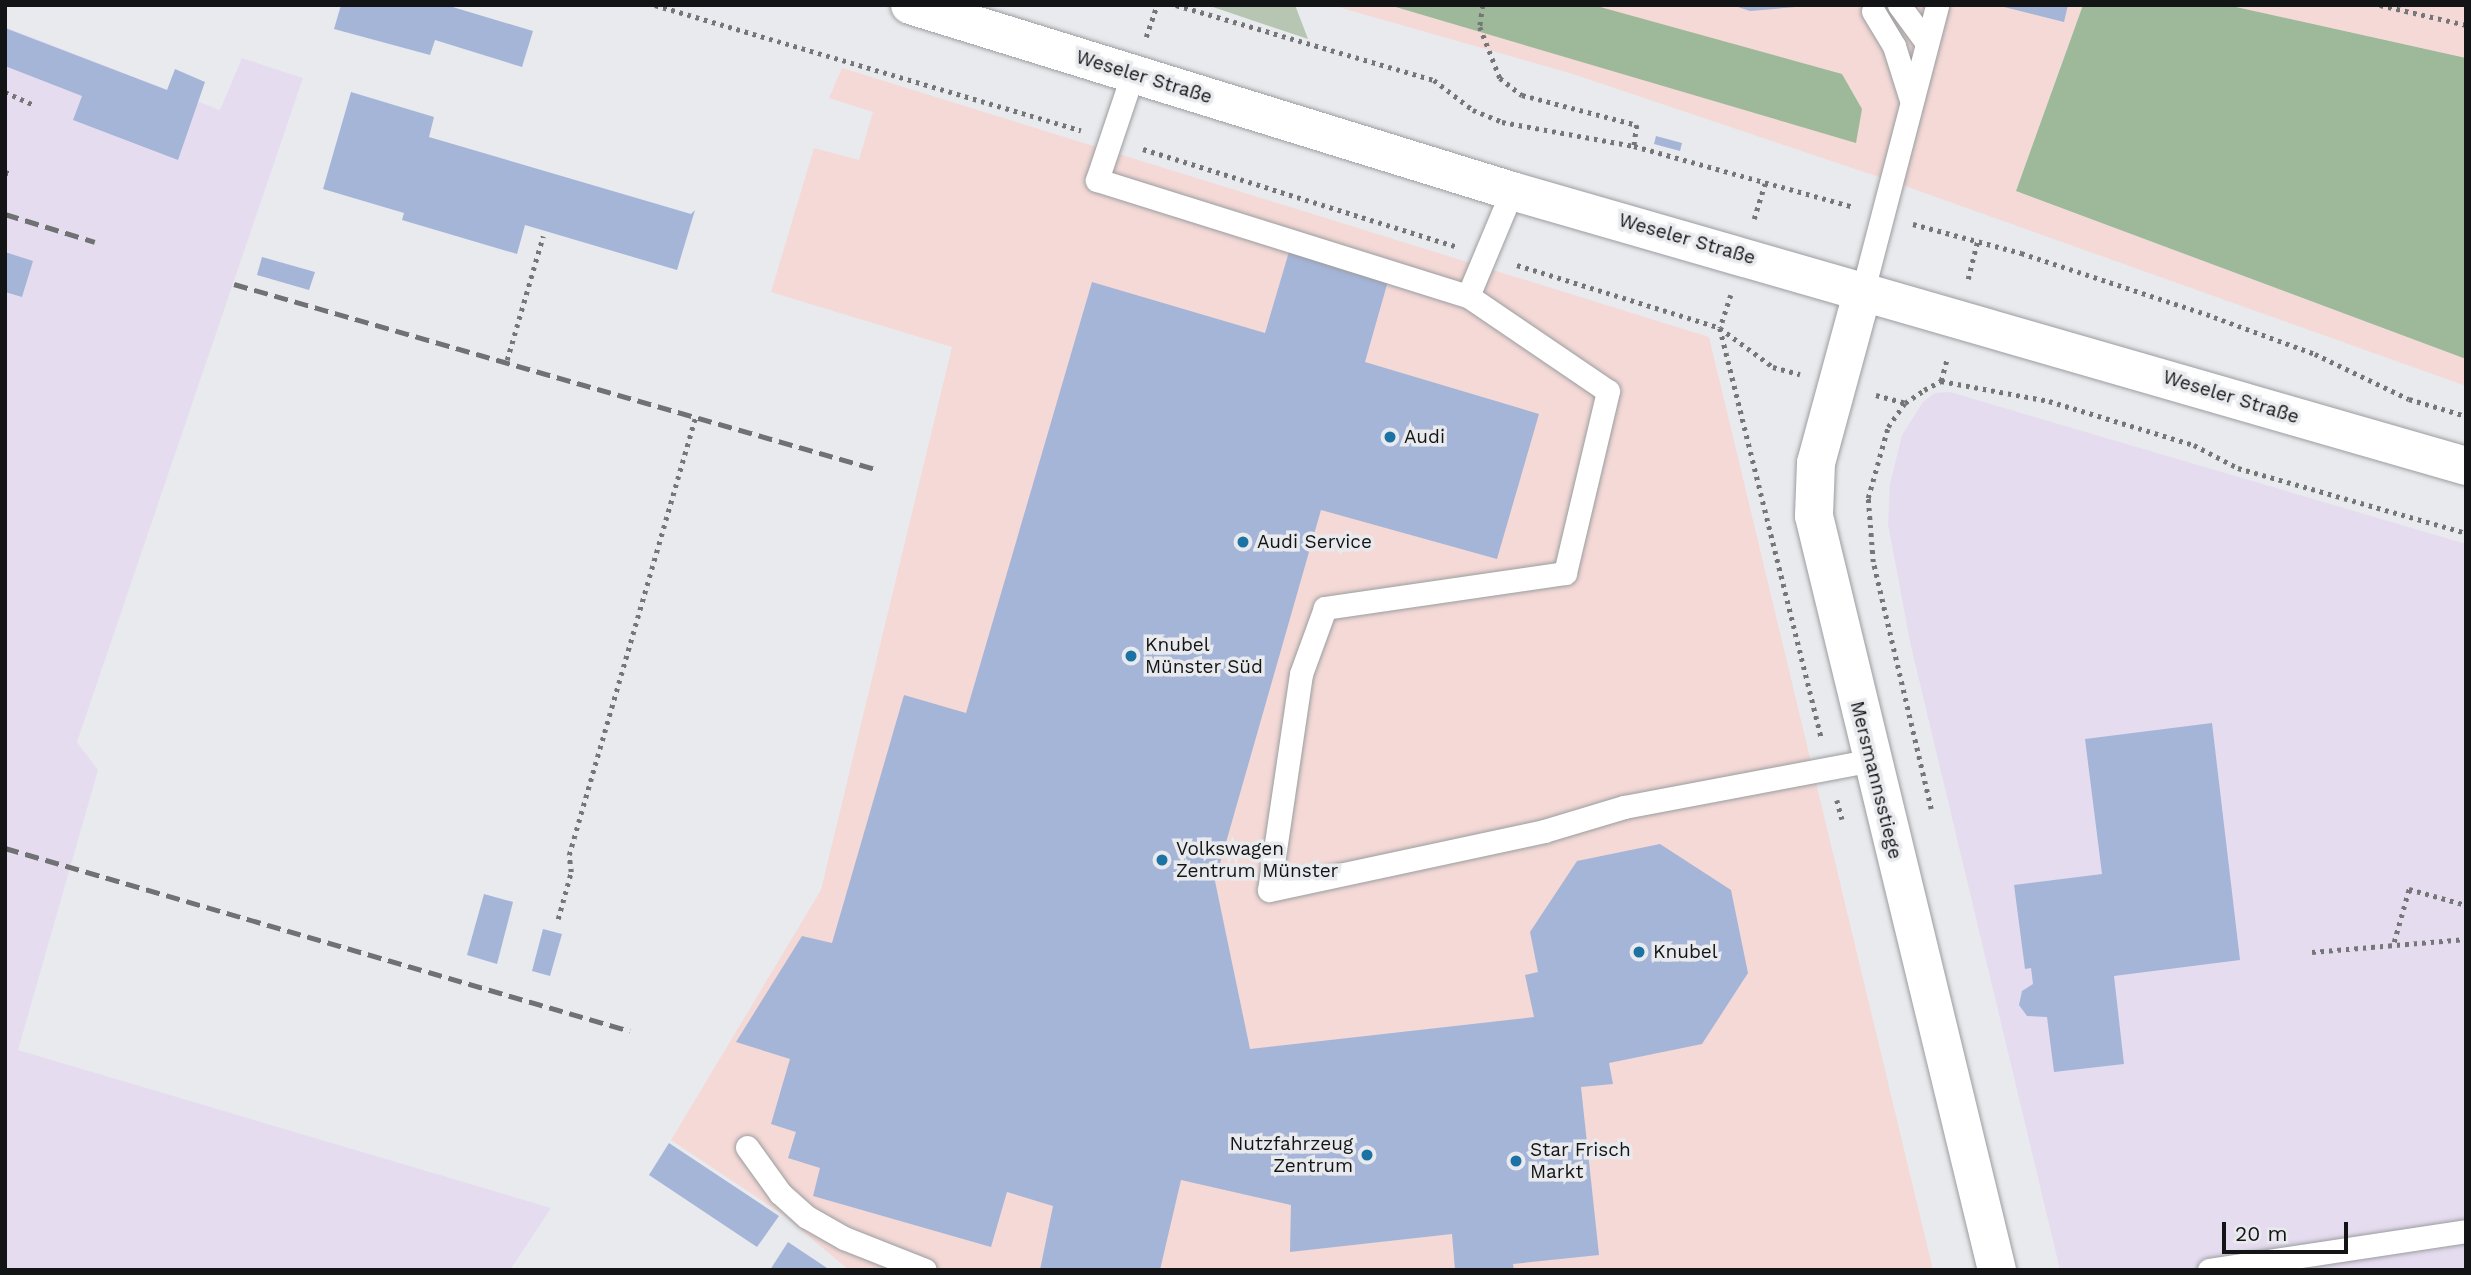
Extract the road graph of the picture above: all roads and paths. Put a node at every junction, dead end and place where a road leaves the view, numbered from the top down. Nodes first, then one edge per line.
1 (655, 5) edge
2 (910, 5) edge
3 (1176, 5) edge
4 (1483, 5) edge
5 (1899, 5) edge
6 (1937, 5) edge
7 (2380, 5) edge
8 (1873, 11) dead end
9 (2466, 26) edge
10 (1927, 44) junction
11 (1133, 73) junction
12 (5, 92) edge
13 (1912, 102) junction
14 (34, 105) dead end
15 (1111, 139) junction
16 (1634, 146) junction
17 (5, 172) edge
18 (12, 174) dead end
19 (1511, 191) junction
20 (1845, 205) dead end
21 (543, 236) dead end
22 (1977, 242) dead end
23 (1487, 256) junction
24 (1863, 290) junction
25 (1468, 296) junction
26 (1720, 328) dead end
27 (507, 360) dead end
28 (696, 416) dead end
29 (2466, 416) edge
30 (2466, 466) edge
31 (2466, 533) edge
32 (1872, 760) junction
33 (1933, 820) dead end
34 (2466, 905) edge
35 (558, 919) dead end
36 (2466, 939) edge
37 (2394, 942) junction
38 (2312, 953) dead end
39 (747, 1147) dead end
40 (2466, 1231) edge
41 (925, 1270) edge
42 (1997, 1270) edge
43 (2209, 1270) edge

1 - 15 path
2 - 11 main road, Weseler Straße
3 - 16 path
4 - 16 path
5 - 10 lane
6 - 10 lane
7 - 9 path
8 - 13 lane
10 - 13 lane
11 - 15 lane
11 - 19 main road, Weseler Straße
12 - 14 path
13 - 24 lane
15 - 23 path
15 - 25 lane
16 - 20 path
17 - 18 path
19 - 23 lane
19 - 24 main road, Weseler Straße
21 - 27 path
22 - 29 path
23 - 25 lane
23 - 26 path
24 - 30 main road, Weseler Straße
24 - 32 main road, Mersmannsstiege
25 - 32 lane
28 - 35 path
31 - 33 path
32 - 42 main road, Mersmannsstiege
34 - 37 path
36 - 37 path
37 - 38 path
39 - 41 lane
40 - 43 lane

